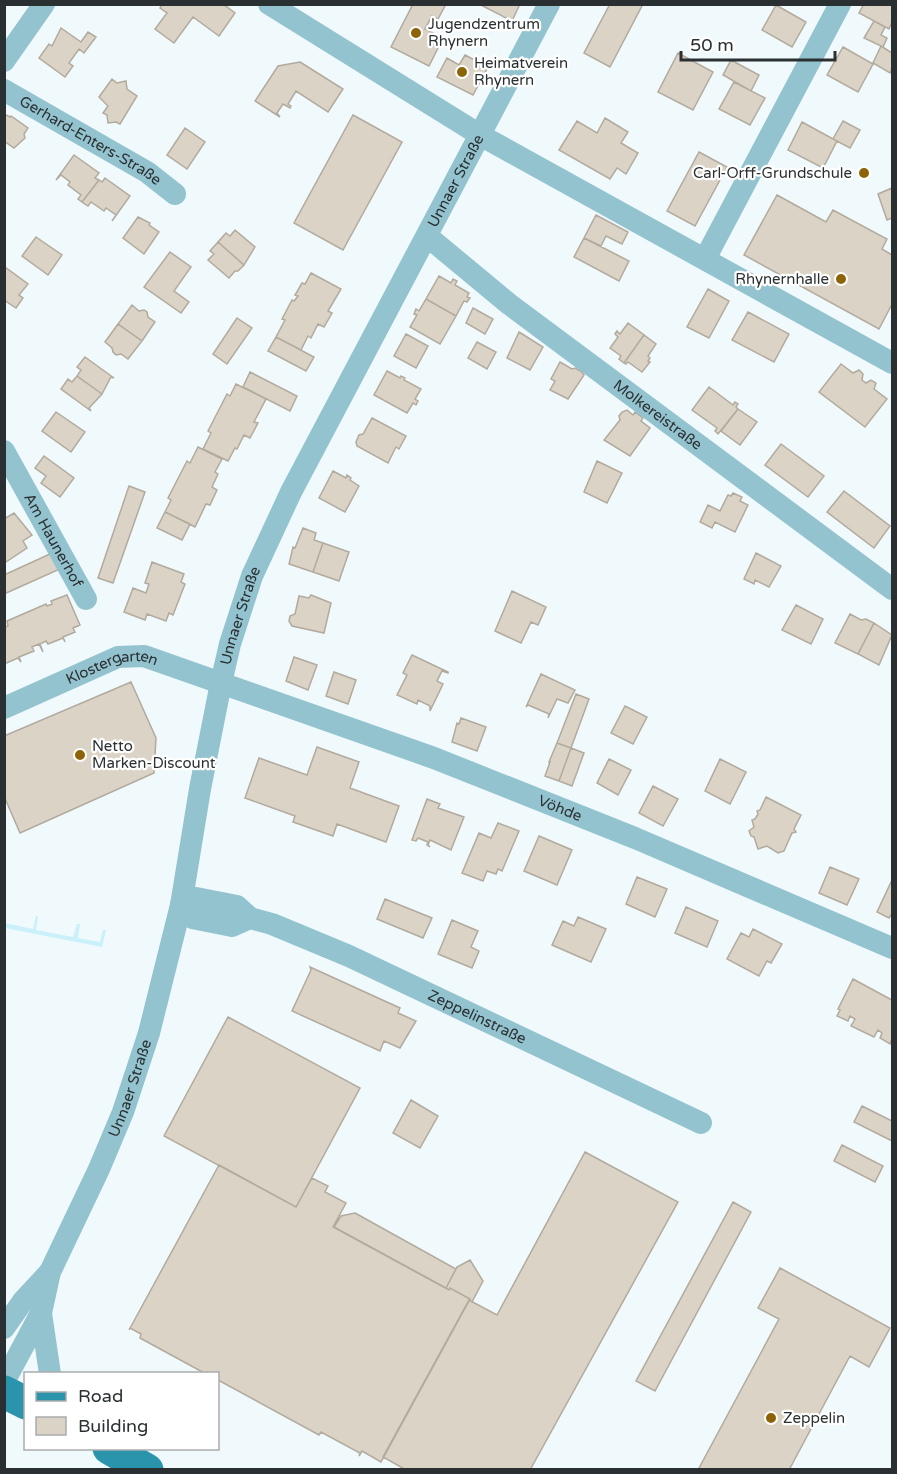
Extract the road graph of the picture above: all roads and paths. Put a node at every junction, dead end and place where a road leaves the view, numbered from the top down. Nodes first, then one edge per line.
1 (44, 4) edge
2 (269, 4) edge
3 (549, 4) edge
4 (840, 4) edge
5 (4, 61) edge
6 (4, 90) edge
7 (480, 135) junction
8 (175, 194) dead end
9 (427, 236) junction
10 (705, 260) junction
11 (892, 363) edge
12 (4, 451) edge
13 (892, 589) edge
14 (86, 599) dead end
15 (221, 683) junction
16 (4, 708) edge
17 (181, 905) junction
18 (892, 948) edge
19 (701, 1123) dead end
20 (50, 1272) junction
21 (41, 1313) junction
22 (4, 1328) edge
23 (50, 1372) edge
24 (4, 1382) edge
25 (4, 1392) edge
26 (24, 1402) edge
27 (111, 1450) edge
28 (147, 1470) edge

1 - 5 street
2 - 7 street
3 - 7 street, Unnaer Straße
4 - 10 street
6 - 8 street, Gerhard-Enters-Straße
7 - 9 street, Unnaer Straße
7 - 10 street
9 - 13 street, Molkereistraße
9 - 15 street, Unnaer Straße
10 - 11 street
12 - 14 street, Am Haunerhof
15 - 16 street, Klostergarten
15 - 17 street, Unnaer Straße
15 - 18 street, Vöhde
17 - 19 street, Zeppelinstraße
17 - 20 street, Unnaer Straße
20 - 21 street, Unnaer Straße
20 - 22 street, Unnaer Straße
21 - 23 street, Unnaer Straße
21 - 24 street, Unnaer Straße
25 - 26 main road
27 - 28 main road

